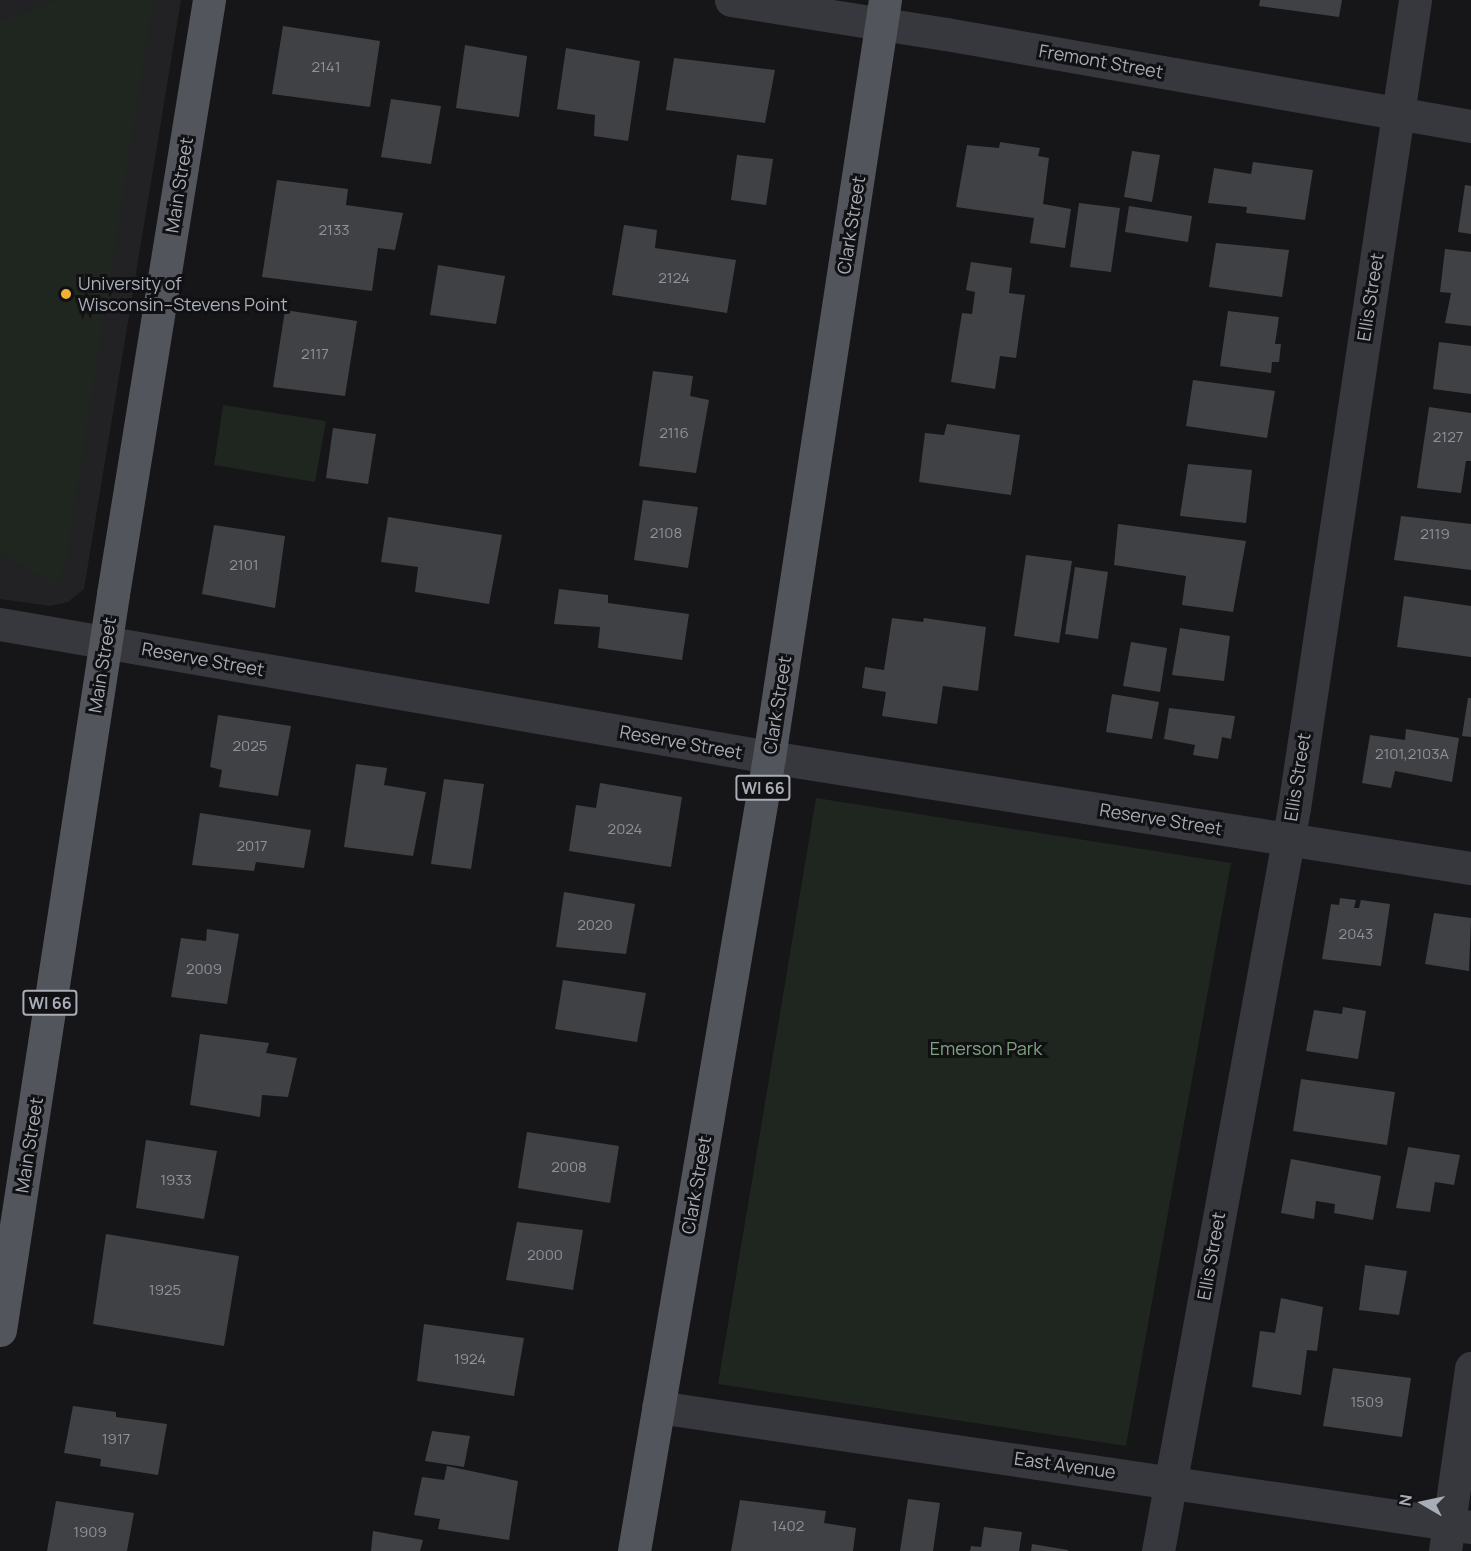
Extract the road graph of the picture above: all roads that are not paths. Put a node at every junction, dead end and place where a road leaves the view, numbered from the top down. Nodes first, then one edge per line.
1 (208, 0) edge
2 (731, 0) edge
3 (1415, 0) edge
4 (884, 12) edge
5 (1398, 113) junction
6 (1471, 126) edge
7 (0, 624) edge
8 (106, 641) junction
9 (769, 757) junction
10 (1287, 838) junction
11 (1471, 868) edge
12 (0, 1330) edge
13 (1471, 1368) edge
14 (658, 1407) junction
15 (1171, 1482) junction
16 (1455, 1534) edge
17 (634, 1551) edge
18 (1158, 1551) edge

1 - 8 main road, Main Street / WI 66
2 - 4 street, Fremont Street
3 - 5 street, Ellis Street
4 - 5 street, Fremont Street
4 - 9 main road, Clark Street / WI 66
5 - 6 street, Fremont Street
5 - 10 street, Ellis Street
7 - 8 street, Reserve Street
8 - 9 street, Reserve Street
8 - 12 main road, Main Street / WI 66
9 - 10 street, Reserve Street
9 - 14 main road, Clark Street / WI 66
10 - 11 street, Reserve Street
10 - 15 street, Ellis Street
13 - 16 street
14 - 15 street, East Avenue
14 - 17 main road, Clark Street / WI 66
15 - 16 street, East Avenue
15 - 18 street, Ellis Street

